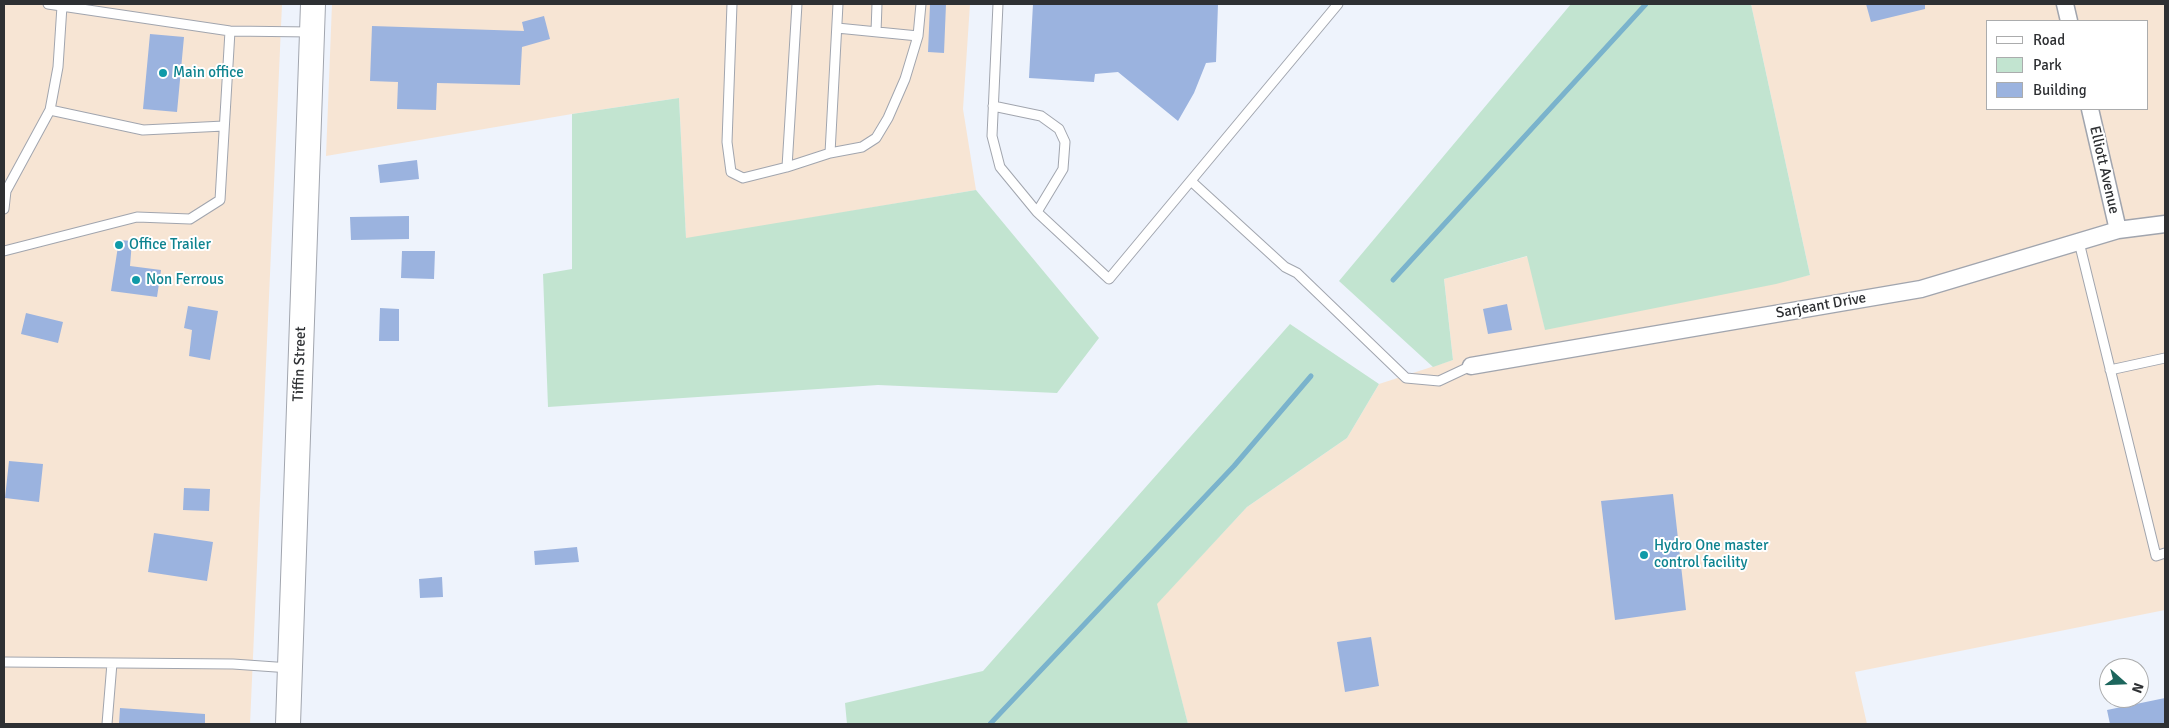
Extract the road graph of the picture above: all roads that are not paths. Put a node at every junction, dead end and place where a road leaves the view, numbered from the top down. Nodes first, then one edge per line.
1 (48, 4) edge
2 (312, 4) edge
3 (732, 4) edge
4 (797, 4) edge
5 (838, 4) edge
6 (877, 4) edge
7 (921, 4) edge
8 (998, 4) edge
9 (1338, 4) edge
10 (2065, 4) edge
11 (62, 6) junction
12 (2069, 20) edge
13 (837, 28) junction
14 (230, 31) junction
15 (312, 32) junction
16 (876, 32) junction
17 (918, 36) junction
18 (993, 106) junction
19 (50, 110) junction
20 (2090, 110) edge
21 (224, 126) junction
22 (830, 153) junction
23 (787, 167) junction
24 (1191, 181) junction
25 (4, 208) edge
26 (1037, 212) junction
27 (2165, 224) edge
28 (2118, 230) junction
29 (2079, 242) junction
30 (4, 251) edge
31 (2165, 358) edge
32 (1471, 366) joint
33 (2110, 370) junction
34 (2165, 554) edge
35 (4, 662) edge
36 (112, 663) junction
37 (290, 668) junction
38 (107, 724) edge
39 (288, 724) edge

1 - 11 lane
2 - 15 street, Tiffin Street
3 - 23 lane
4 - 23 lane
5 - 13 lane
6 - 16 lane
7 - 17 lane
8 - 18 lane
9 - 24 lane
10 - 12 street
11 - 14 lane
11 - 19 lane
13 - 16 lane
13 - 22 lane
14 - 15 lane
14 - 21 lane
15 - 37 street, Tiffin Street
16 - 17 lane
17 - 22 lane
18 - 26 lane
18 - 26 lane
19 - 21 lane
19 - 25 lane
20 - 28 street, Elliott Avenue
21 - 30 lane
22 - 23 lane
24 - 26 lane
24 - 32 lane
27 - 28 street, Sarjeant Drive
28 - 29 street, Sarjeant Drive
29 - 32 street, Sarjeant Drive
29 - 33 lane
31 - 33 lane
33 - 34 lane
35 - 36 lane
36 - 37 lane
36 - 38 lane
37 - 39 street, Tiffin Street

